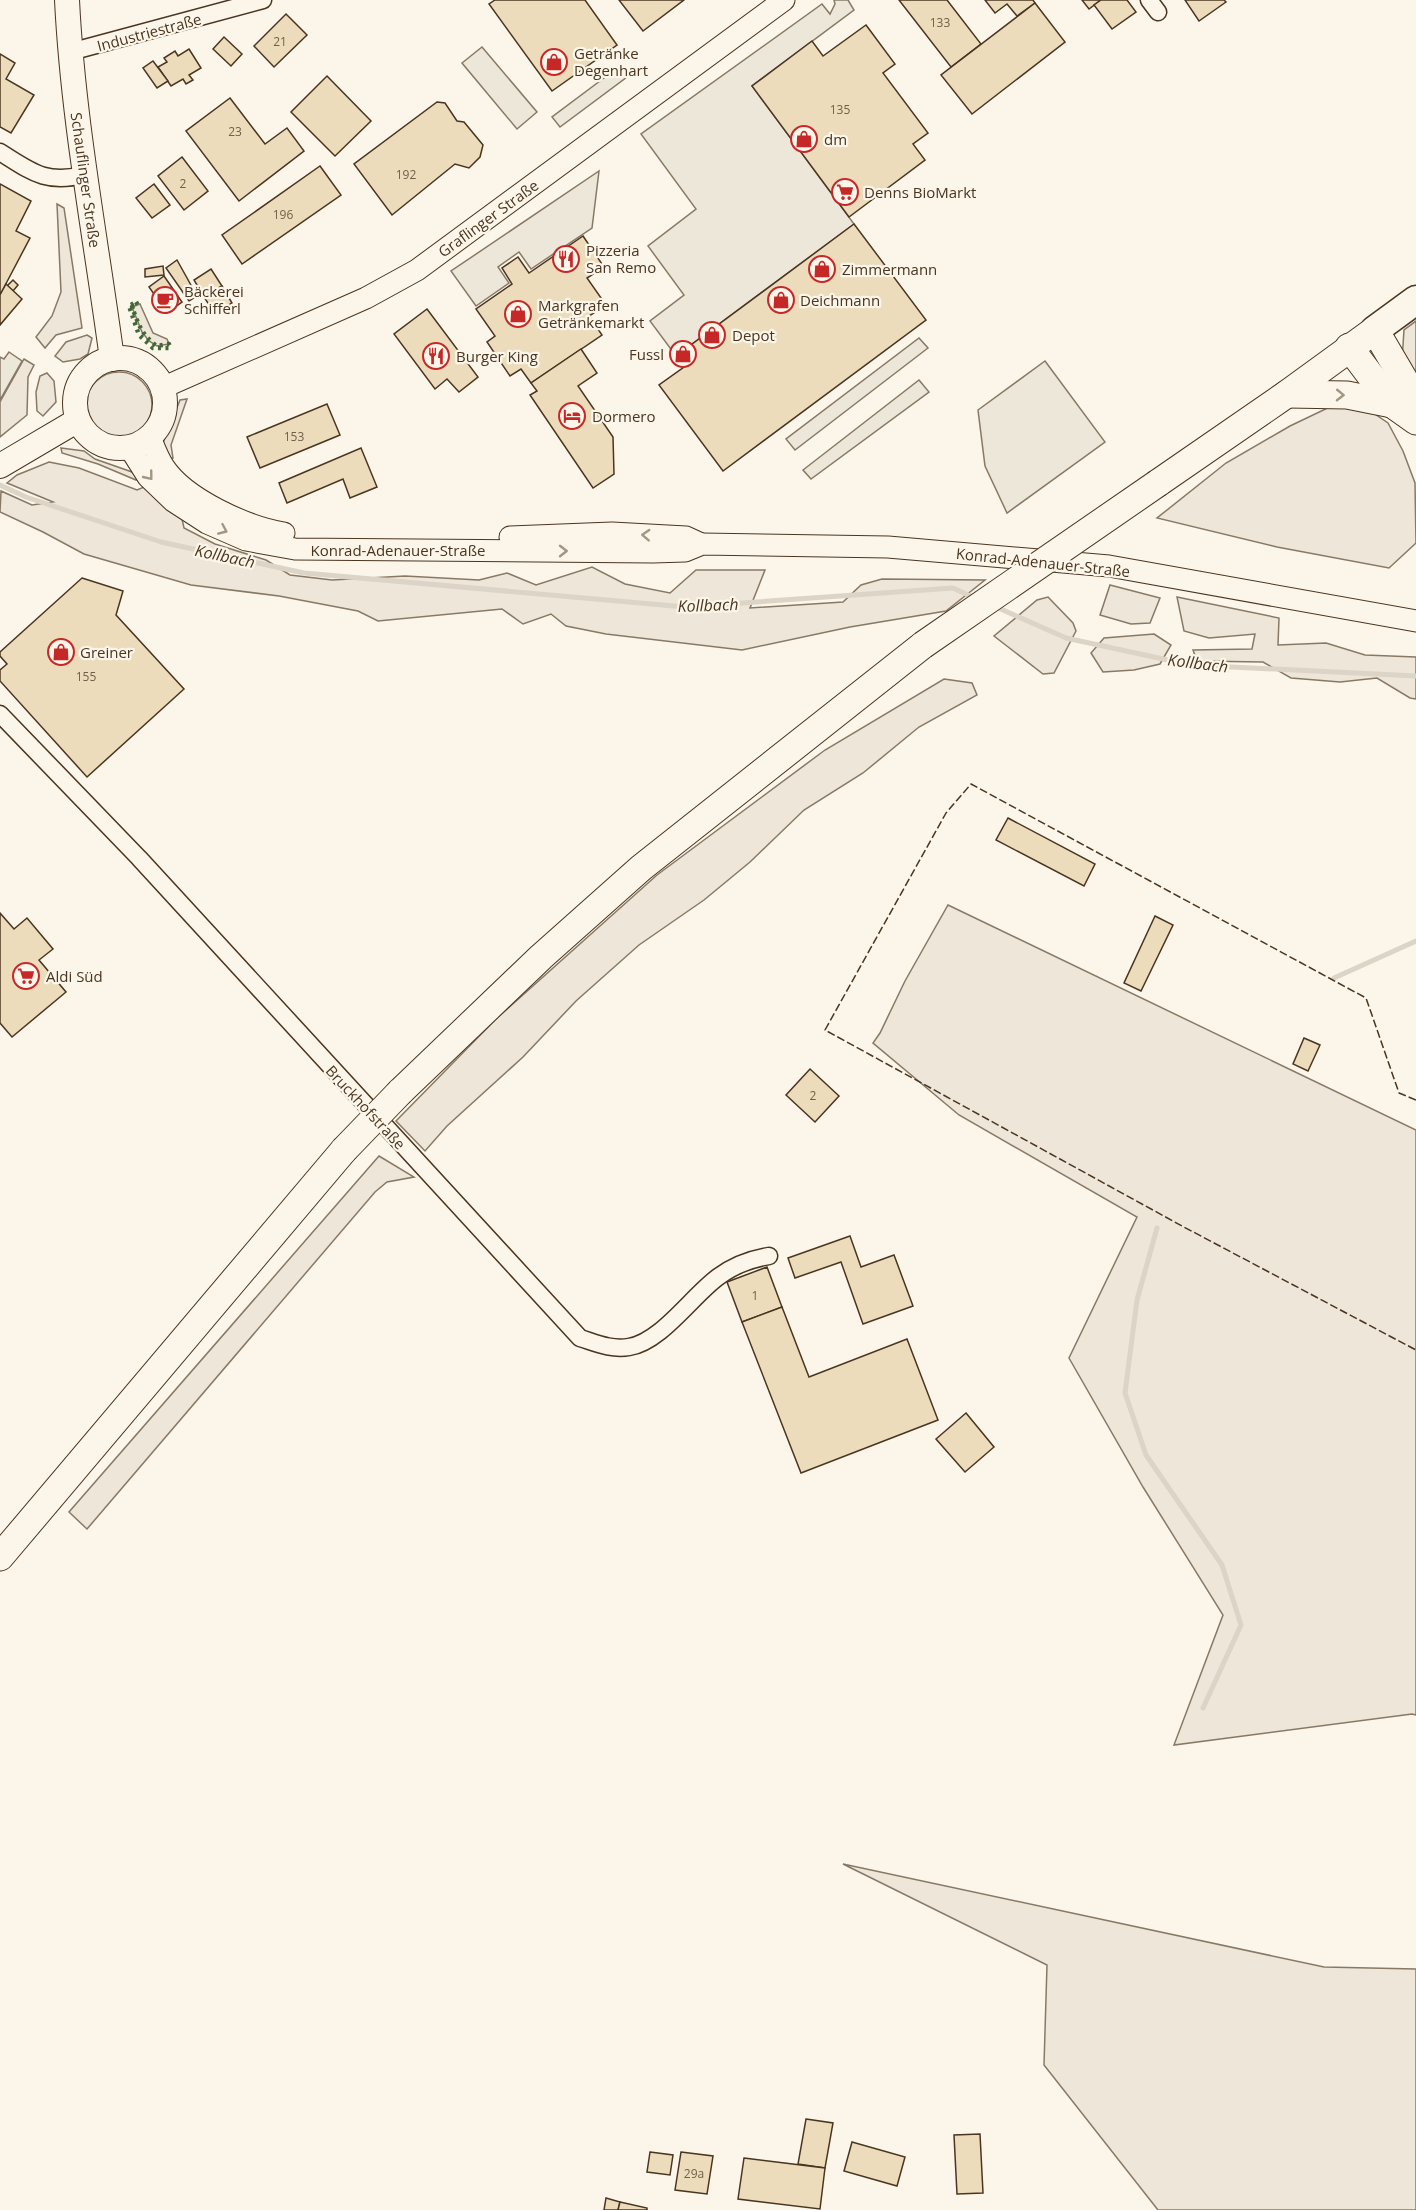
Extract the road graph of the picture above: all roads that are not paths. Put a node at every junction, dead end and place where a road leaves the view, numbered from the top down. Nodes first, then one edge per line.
1 (67, 0) edge
2 (263, 0) edge
3 (784, 0) edge
4 (70, 52) junction
5 (0, 152) edge
6 (84, 175) junction
7 (1416, 300) edge
8 (1375, 330) junction
9 (1349, 347) junction
10 (112, 359) junction
11 (162, 387) junction
12 (1287, 394) junction
13 (1404, 402) edge
14 (78, 420) junction
15 (1416, 421) edge
16 (139, 442) junction
17 (0, 466) edge
18 (1416, 621) edge
19 (0, 714) edge
20 (769, 1256) dead end
21 (0, 1557) edge

1 - 4 main road, Schauflinger Straße
2 - 4 street, Industriestraße
3 - 11 street, Graflinger Straße
4 - 6 main road, Schauflinger Straße
5 - 6 street
6 - 10 main road, Schauflinger Straße
7 - 8 highway
8 - 9 main road
8 - 13 main road
9 - 12 main road
9 - 13 main road
10 - 11 main road
10 - 14 main road
11 - 16 main road
12 -> 13 main road
12 - 21 main road, bridge
13 - 15 main road
14 - 16 main road
14 - 17 main road
16 - 18 street, Konrad-Adenauer-Straße
19 - 20 street, Bruckhofstraße

